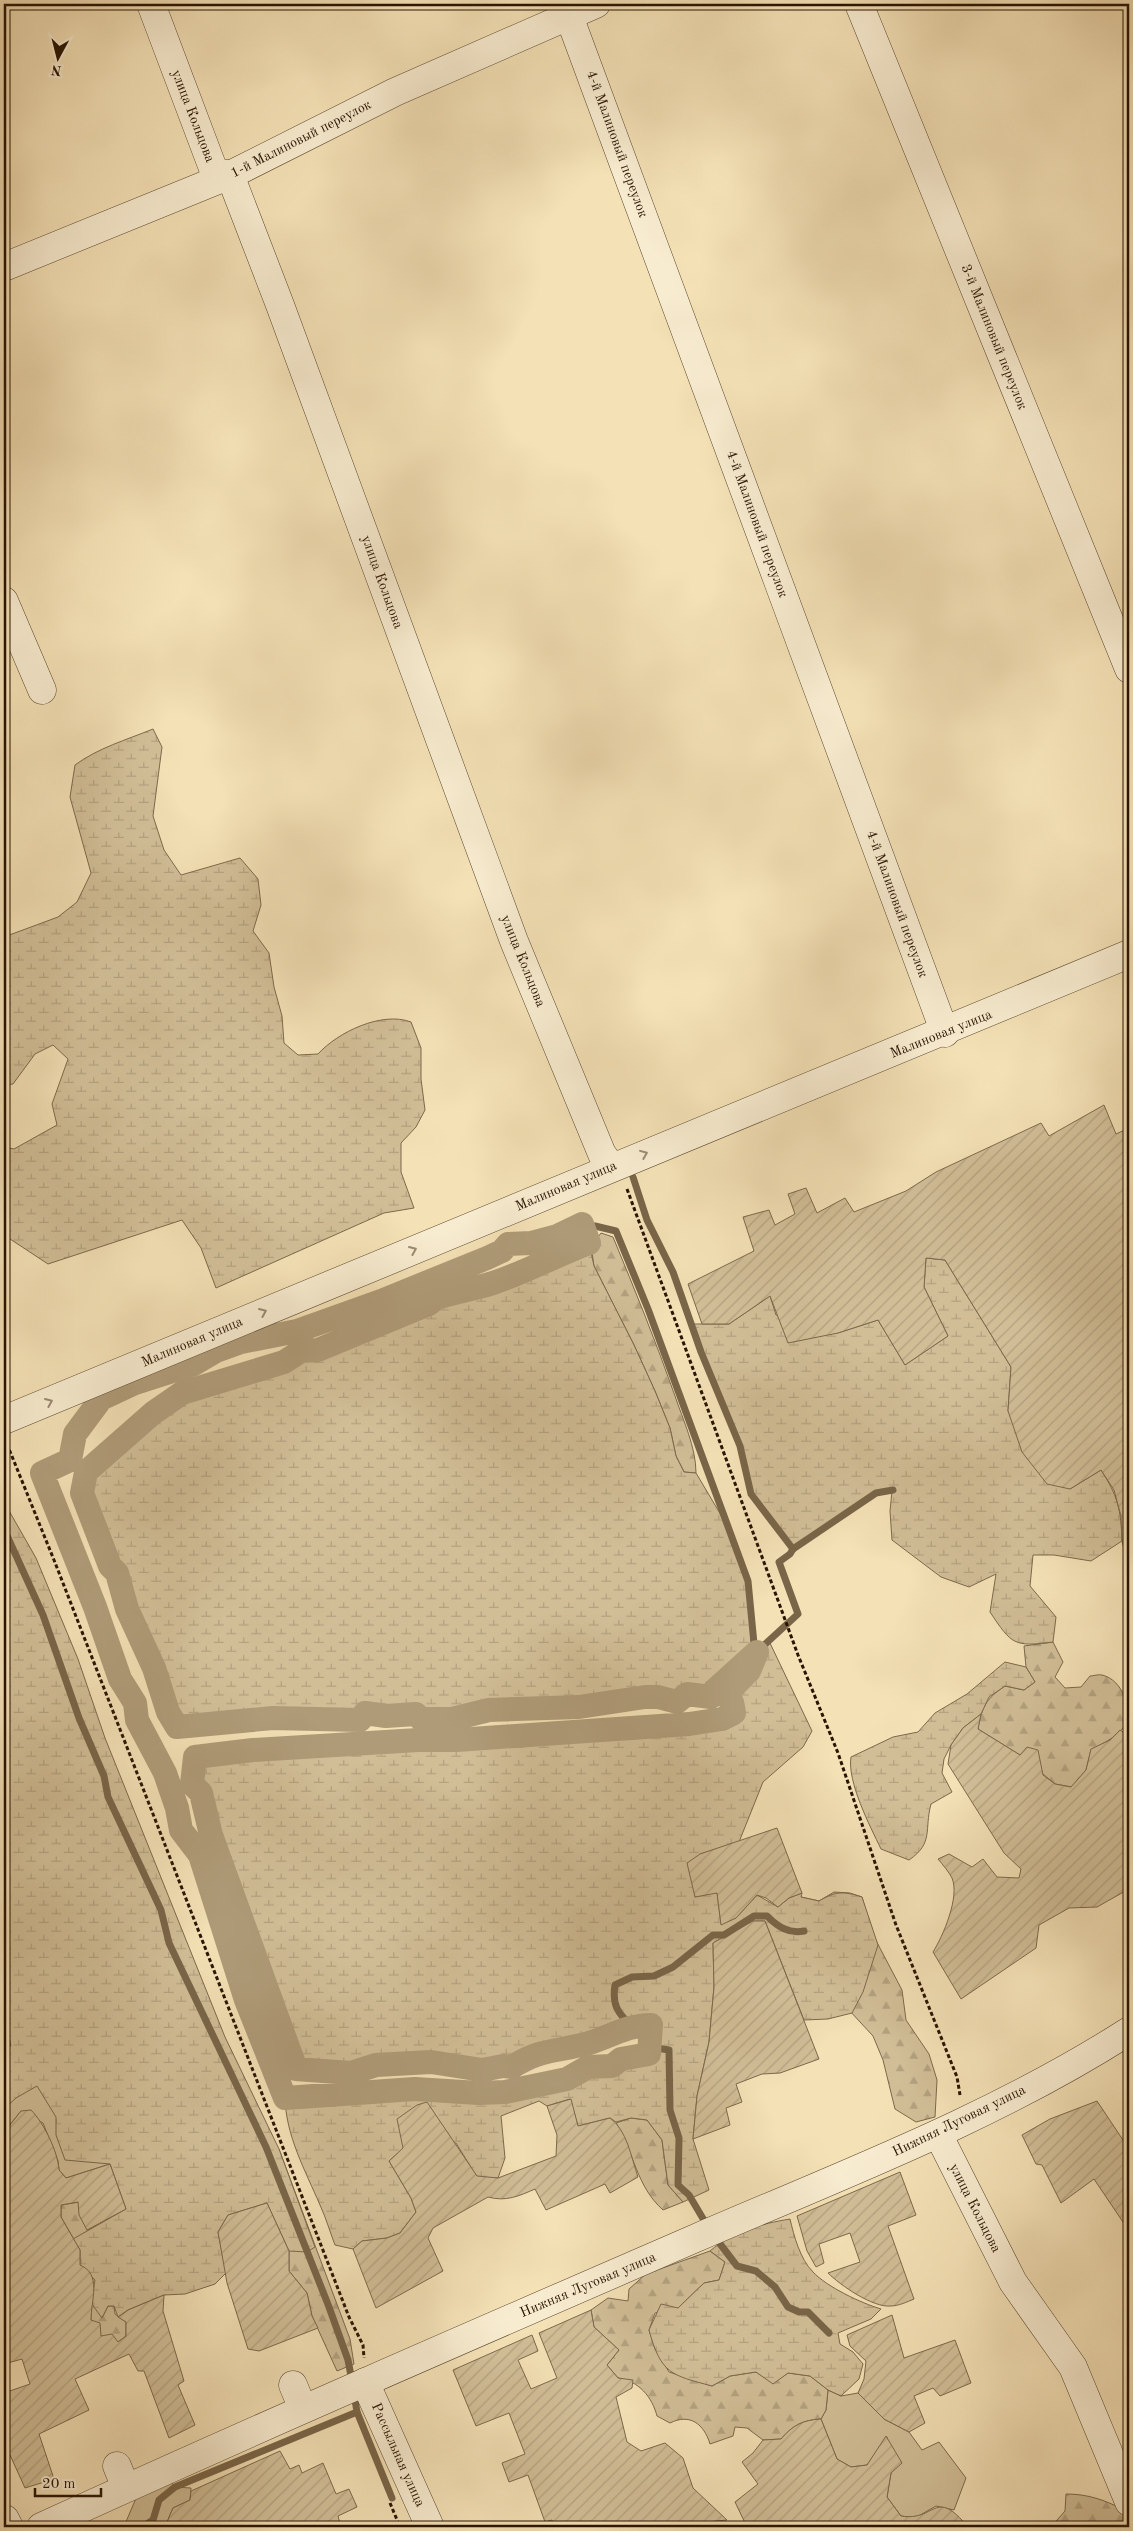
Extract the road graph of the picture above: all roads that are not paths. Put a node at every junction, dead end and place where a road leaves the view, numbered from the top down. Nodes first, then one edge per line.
1 (151, 4) edge
2 (596, 4) edge
3 (859, 4) edge
4 (569, 16) junction
5 (230, 175) junction
6 (4, 268) edge
7 (4, 601) edge
8 (1129, 669) edge
9 (42, 690) dead end
10 (1129, 954) edge
11 (944, 1033) junction
12 (612, 1167) junction
13 (4, 1420) edge
14 (1129, 2031) edge
15 (938, 2134) junction
16 (365, 2382) junction
17 (1129, 2502) edge
18 (41, 2527) edge
19 (430, 2527) edge

1 - 5 street, улица Кольцова
2 - 4 street, 1-й Малиновый переулок
3 - 8 street, 3-й Малиновый переулок
4 - 5 street, 1-й Малиновый переулок
4 - 11 street, 4-й Малиновый переулок
5 - 6 street, 1-й Малиновый переулок
5 - 12 street, улица Кольцова
7 - 9 street
10 - 11 street, Малиновая улица
12 -> 11 street, Малиновая улица
13 -> 12 street, Малиновая улица
14 - 15 street, Нижняя Луговая улица
15 - 16 street, Нижняя Луговая улица
15 - 17 street, улица Кольцова
16 - 18 street, Нижняя Луговая улица
16 - 19 street, Рассыльная улица

